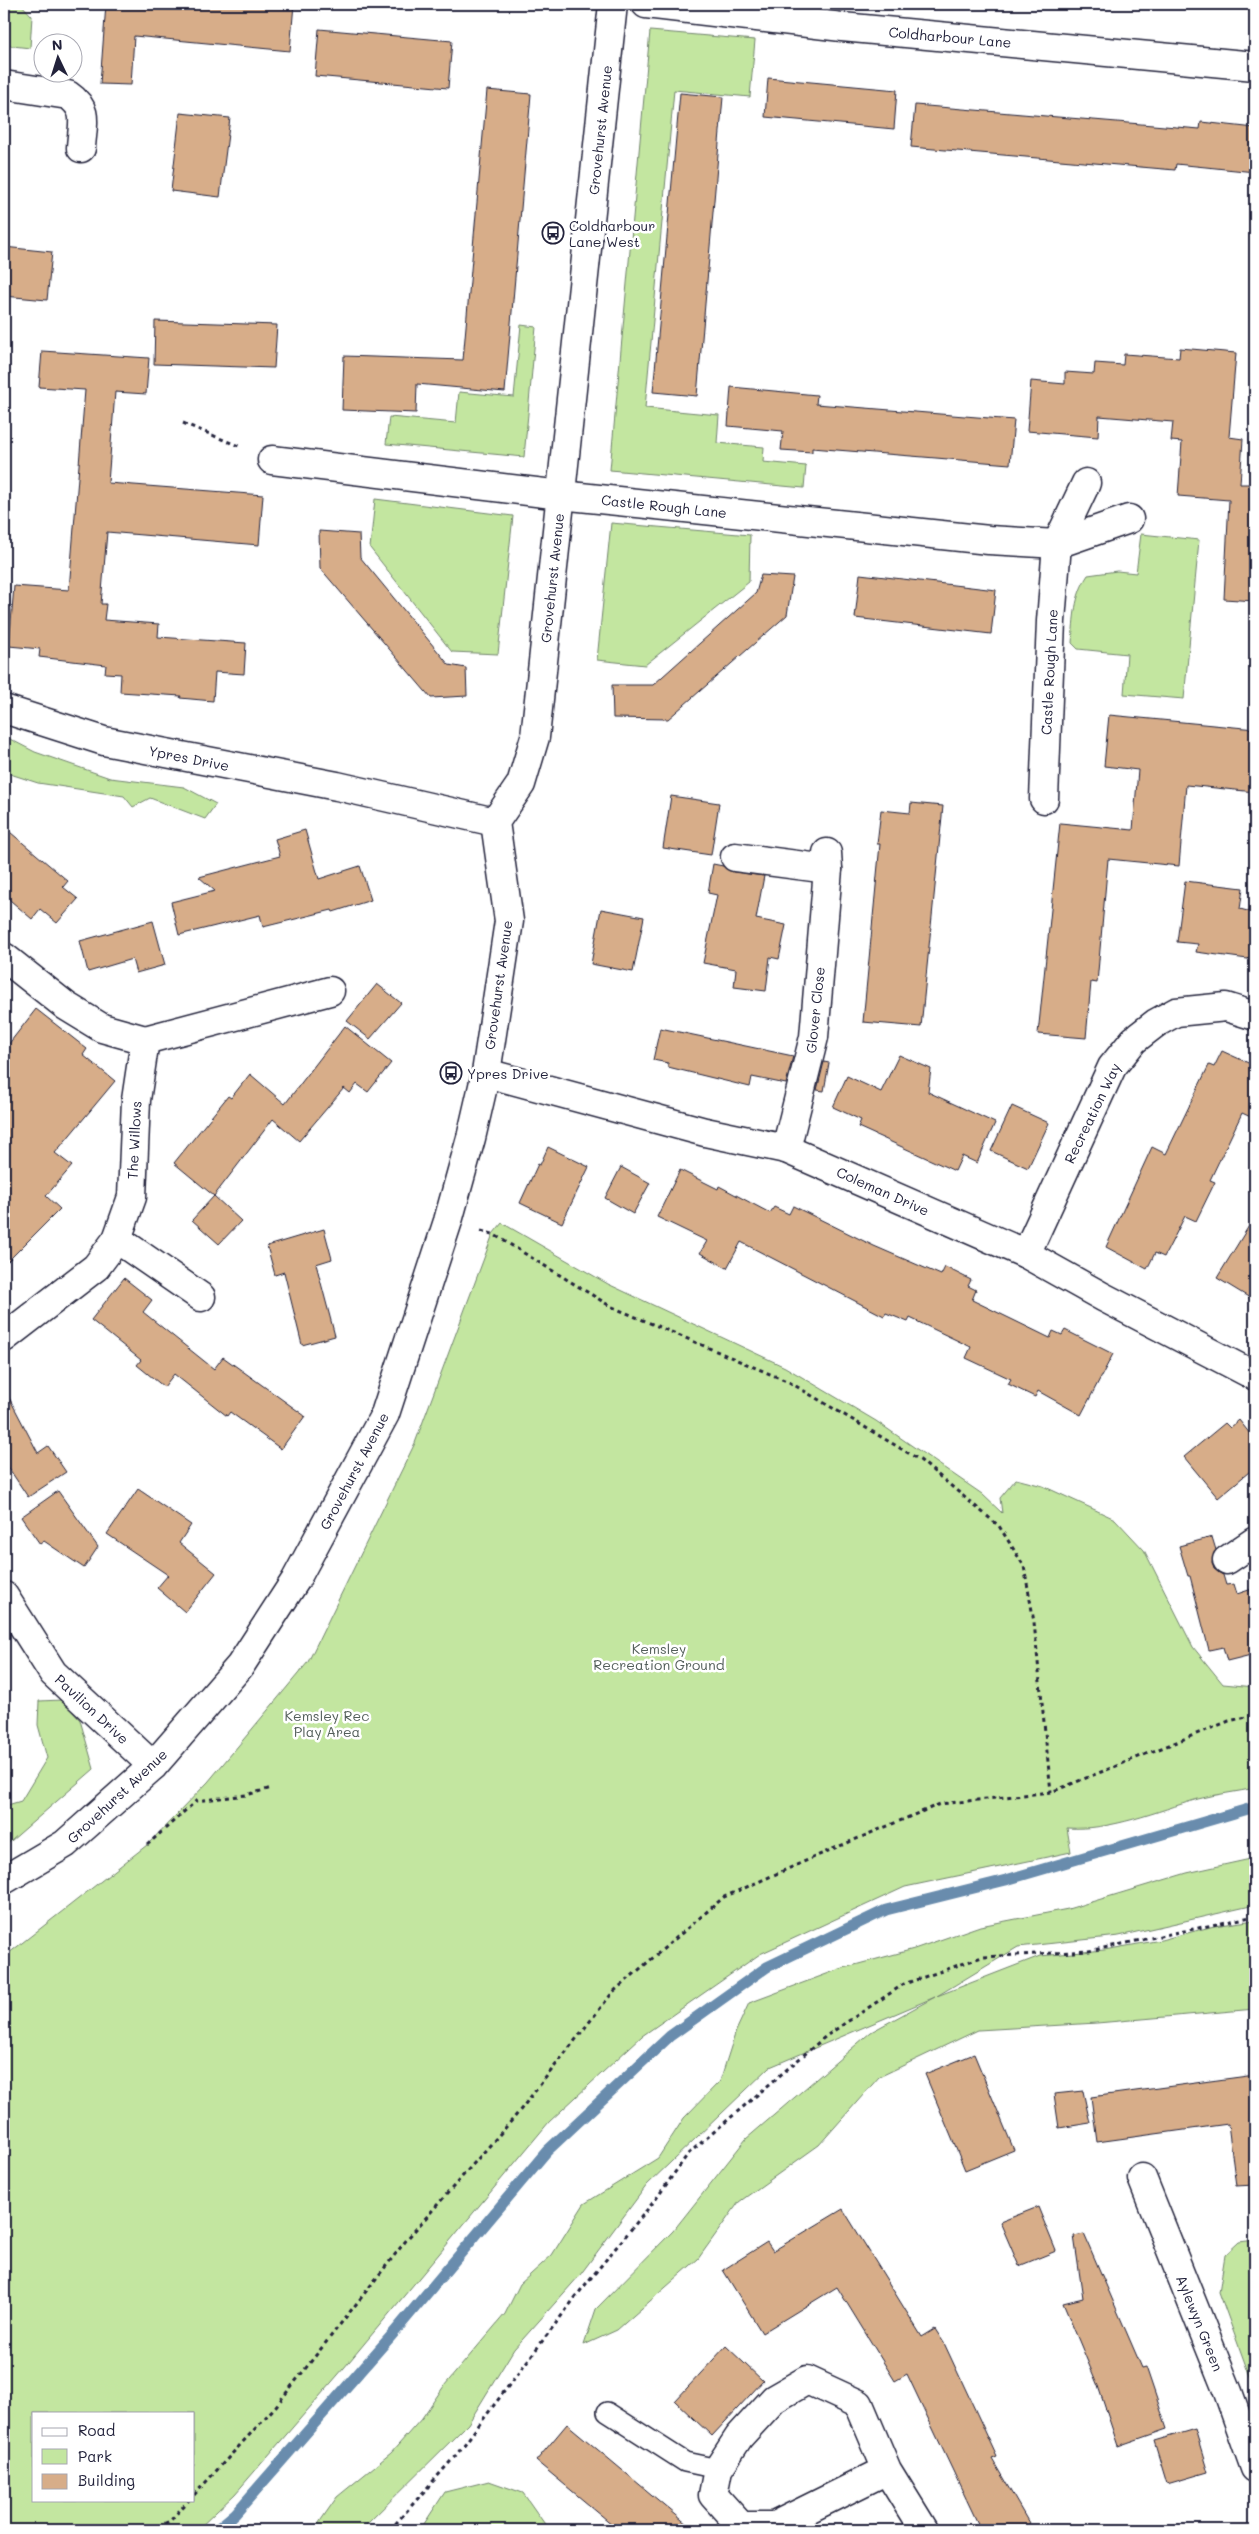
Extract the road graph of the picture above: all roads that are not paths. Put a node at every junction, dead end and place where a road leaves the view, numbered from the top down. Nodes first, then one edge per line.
1 (613, 4) edge
2 (646, 4) edge
3 (1255, 66) edge
4 (4, 85) edge
5 (81, 148) dead end
6 (272, 460) road end
7 (1086, 483) dead end
8 (562, 495) junction
9 (1129, 519) dead end
10 (1057, 544) junction
11 (4, 708) edge
12 (1044, 800) dead end
13 (495, 822) junction
14 (735, 856) dead end
15 (4, 956) edge
16 (330, 991) dead end
17 (1255, 1016) edge
18 (145, 1040) junction
19 (486, 1074) junction
20 (786, 1149) junction
21 (117, 1239) junction
22 (1026, 1254) junction
23 (201, 1297) dead end
24 (4, 1338) edge
25 (1255, 1376) edge
26 (1255, 1542) edge
27 (1227, 1560) dead end
28 (4, 1596) edge
29 (153, 1766) junction
30 (4, 1880) edge
31 (1142, 2178) dead end
32 (608, 2412) dead end
33 (718, 2468) junction
34 (1255, 2468) edge
35 (887, 2470) junction
36 (924, 2530) edge

1 - 8 street, Grovehurst Avenue
2 - 3 street, Coldharbour Lane
4 - 5 street
6 - 8 street, Castle Rough Lane
7 - 10 street, Castle Rough Lane
8 - 10 street, Castle Rough Lane
8 - 13 street, Grovehurst Avenue
9 - 10 street, Castle Rough Lane
10 - 12 street, Castle Rough Lane
11 - 13 street, Ypres Drive
13 - 19 street, Grovehurst Avenue
14 - 20 street, Glover Close
15 - 18 street
16 - 18 street
17 - 22 street, Recreation Way
18 - 21 street, The Willows
19 - 20 street, Coleman Drive
19 - 29 street, Grovehurst Avenue
20 - 22 street, Coleman Drive
21 - 23 street
21 - 24 street, The Willows
22 - 25 street, Coleman Drive
26 - 27 street
28 - 29 street, Pavilion Drive
29 - 30 street, Grovehurst Avenue
31 - 34 street, Aylewyn Green
32 - 33 lane
33 - 35 street
33 - 35 street
35 - 36 street

